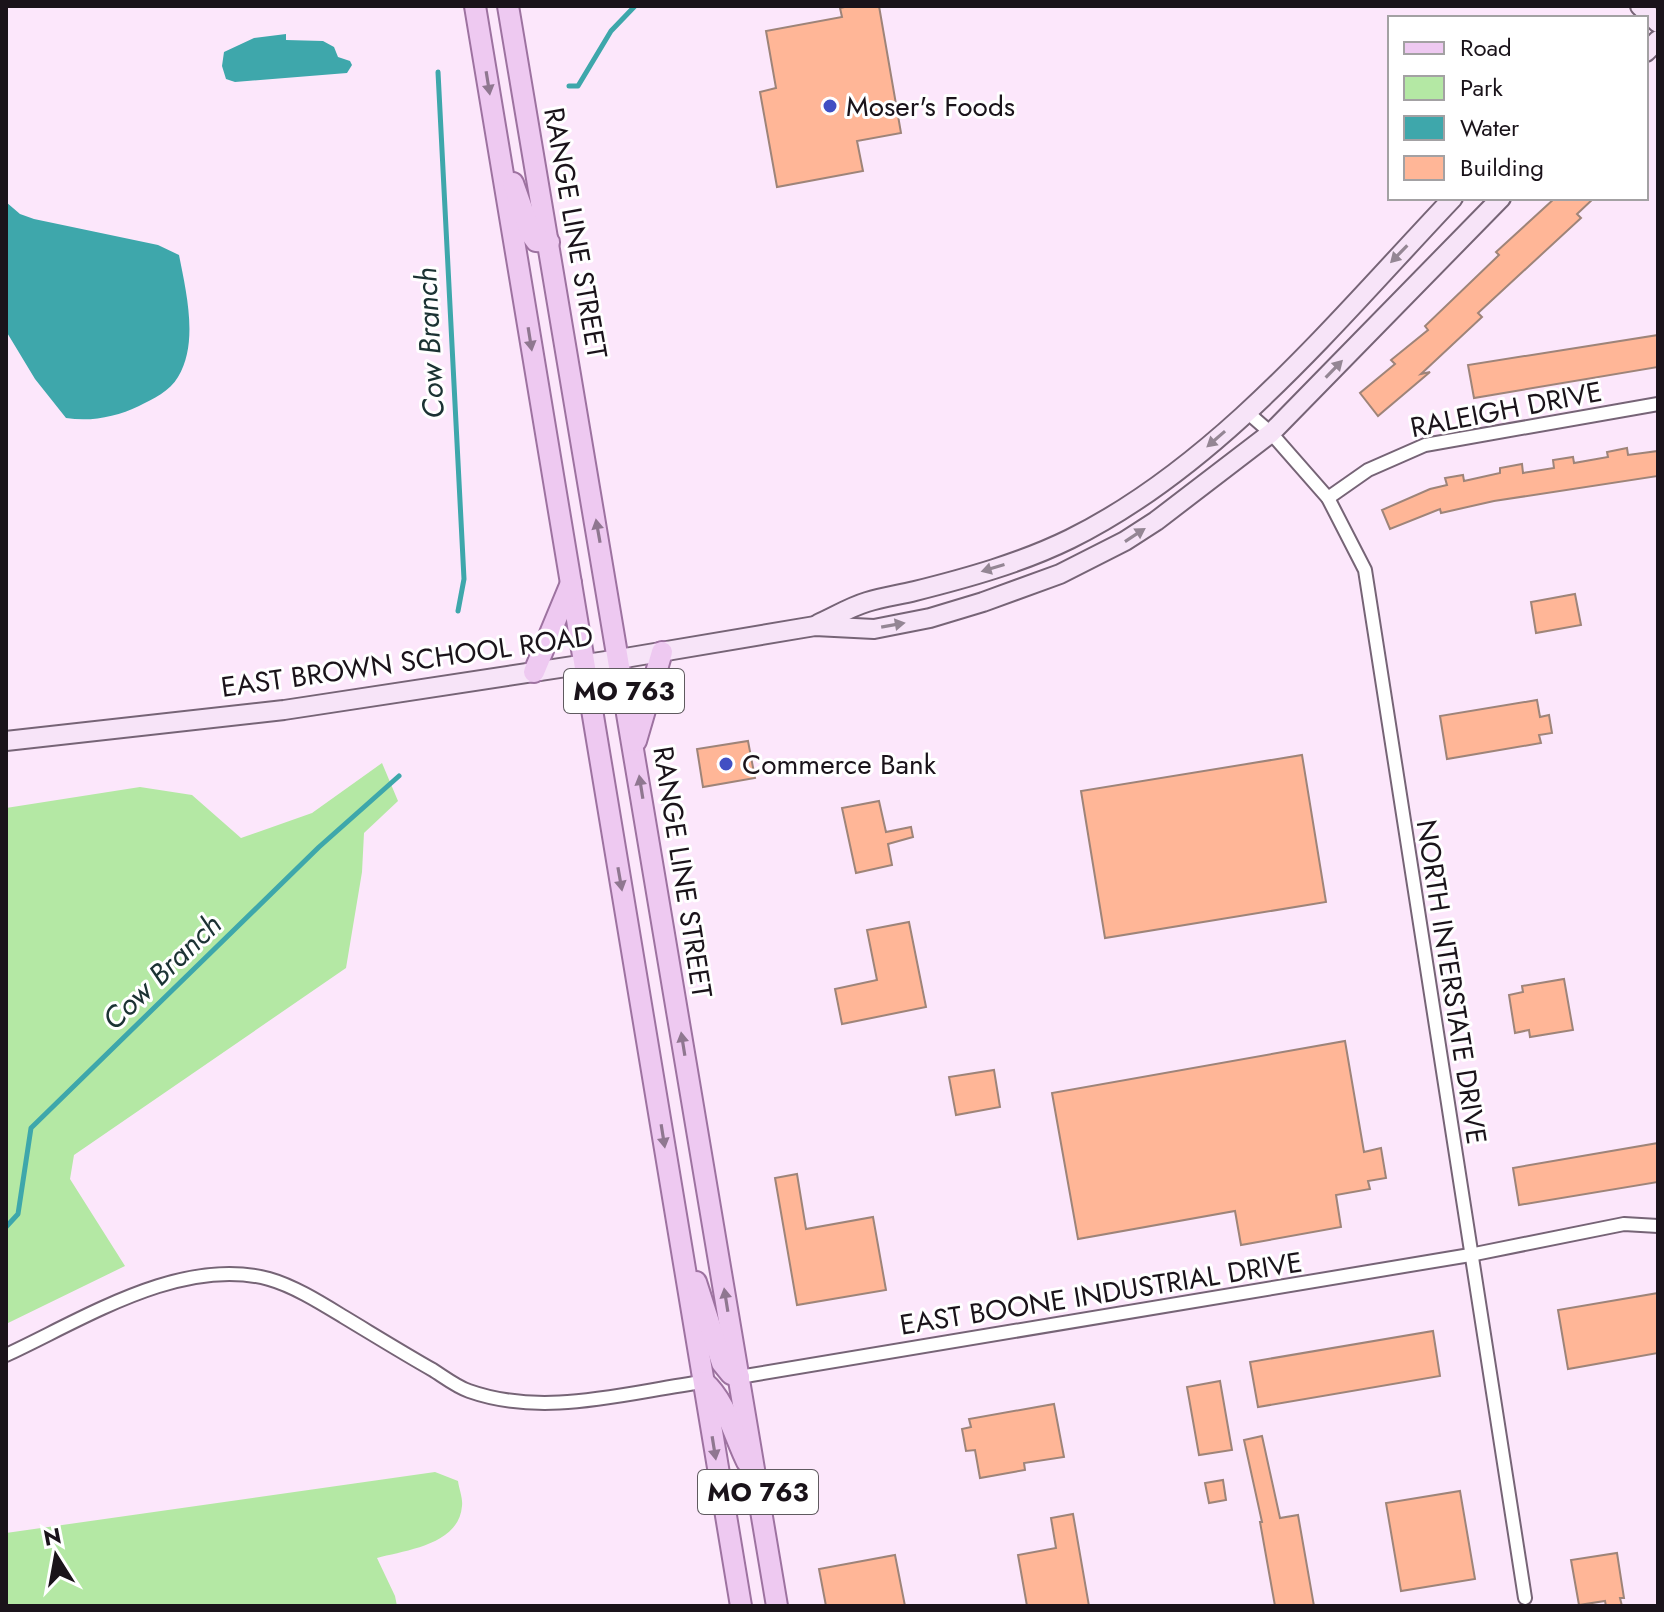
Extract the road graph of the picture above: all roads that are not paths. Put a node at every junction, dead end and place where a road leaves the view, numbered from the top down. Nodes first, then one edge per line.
1 (475, 6) edge
2 (508, 6) edge
3 (1641, 10) edge
4 (1658, 23) edge
5 (499, 150) junction
6 (1451, 200) edge
7 (1499, 200) edge
8 (549, 242) junction
9 (1658, 404) edge
10 (1247, 412) junction
11 (1271, 433) junction
12 (1328, 498) junction
13 (571, 583) junction
14 (815, 626) junction
15 (662, 652) junction
16 (619, 659) junction
17 (584, 664) junction
18 (534, 672) junction
19 (6, 741) edge
20 (634, 749) junction
21 (1658, 1226) edge
22 (678, 1229) junction
23 (1470, 1255) junction
24 (6, 1355) edge
25 (739, 1377) junction
26 (703, 1382) junction
27 (757, 1484) junction
28 (1525, 1598) dead end
29 (741, 1606) edge
30 (777, 1606) edge

1 -> 5 main road, MO 763
2 - 8 main road, RANGE LINE STREET / MO 763
3 - 4 main road
5 - 8 main road
5 -> 13 main road, MO 763
6 -> 10 main road, EAST BROWN SCHOOL ROAD
11 -> 7 main road, EAST BROWN SCHOOL ROAD
16 -> 8 main road, RANGE LINE STREET / MO 763
9 - 12 street, RALEIGH DRIVE
10 - 11 street, NORTH INTERSTATE DRIVE
10 -> 14 main road, EAST BROWN SCHOOL ROAD
11 - 12 street, NORTH INTERSTATE DRIVE
14 -> 11 main road, EAST BROWN SCHOOL ROAD
12 - 23 street, NORTH INTERSTATE DRIVE
13 - 17 main road, MO 763
13 - 18 main road
14 - 15 main road, EAST BROWN SCHOOL ROAD
15 - 16 main road, EAST BROWN SCHOOL ROAD
15 - 20 main road
16 - 17 main road, EAST BROWN SCHOOL ROAD
16 - 20 main road, RANGE LINE STREET / MO 763
17 - 18 main road, EAST BROWN SCHOOL ROAD
17 -> 22 main road, MO 763
18 - 19 main road, EAST BROWN SCHOOL ROAD
25 -> 20 main road, RANGE LINE STREET / MO 763
21 - 23 street, EAST BOONE INDUSTRIAL DRIVE
22 - 25 main road
22 - 26 main road, MO 763
23 - 25 street, EAST BOONE INDUSTRIAL DRIVE
23 - 28 street, NORTH INTERSTATE DRIVE
24 - 26 street
25 - 27 main road, RANGE LINE STREET / MO 763
26 - 27 main road
26 -> 29 main road, MO 763
27 - 30 main road, RANGE LINE STREET / MO 763

